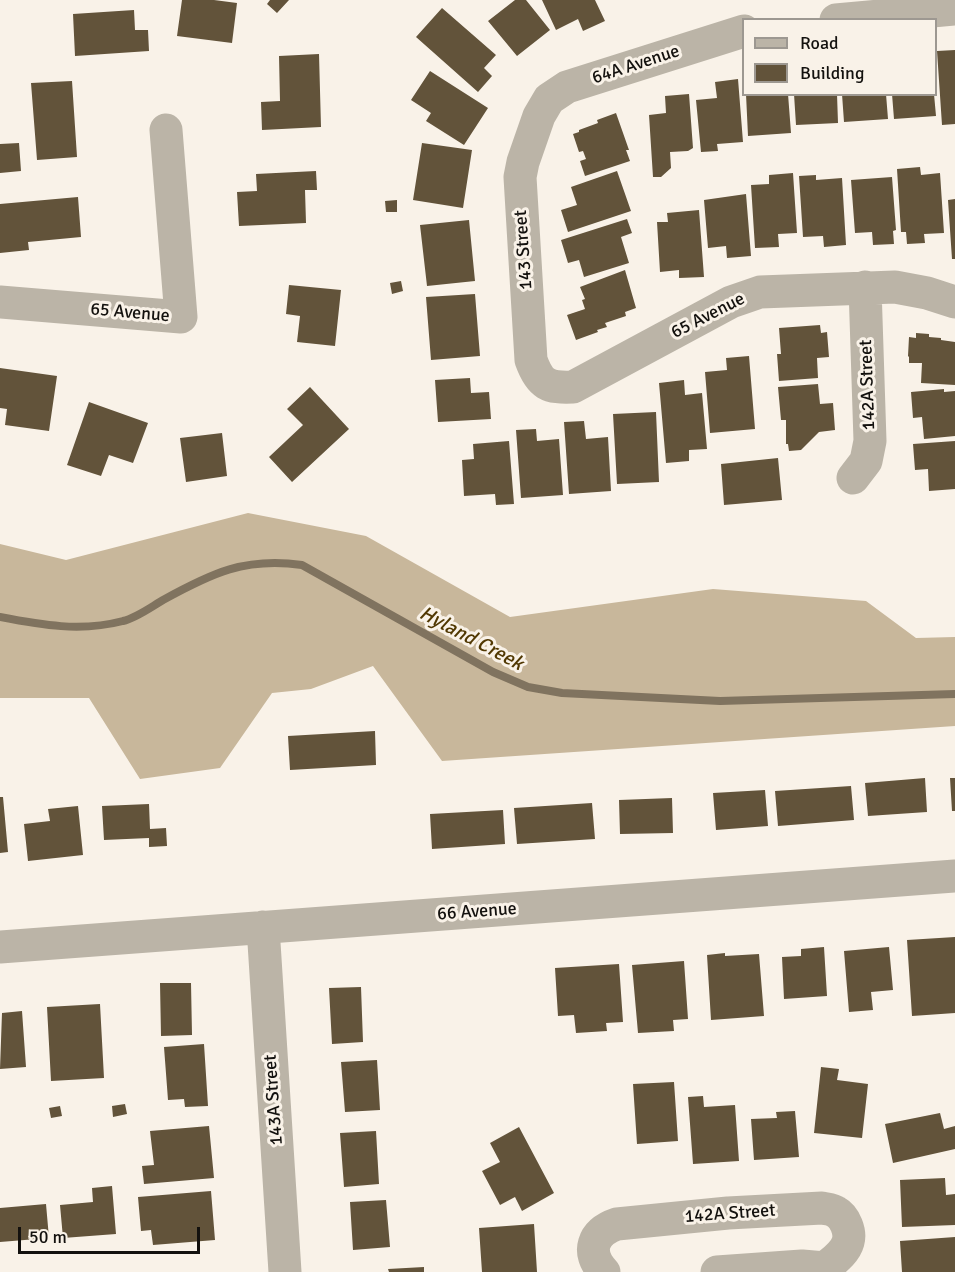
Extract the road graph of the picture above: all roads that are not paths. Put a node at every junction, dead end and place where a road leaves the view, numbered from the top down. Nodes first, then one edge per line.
1 (955, 9) edge
2 (858, 18) edge
3 (742, 33) edge
4 (539, 116) joint
5 (166, 130) dead end
6 (865, 287) junction
7 (0, 302) edge
8 (955, 302) edge
9 (545, 383) joint
10 (853, 478) dead end
11 (955, 876) edge
12 (263, 927) junction
13 (0, 947) edge
14 (825, 1270) edge
15 (285, 1272) edge
16 (604, 1272) edge
17 (717, 1272) edge

1 - 2 street
3 - 4 street, 64A Avenue
4 - 9 street, 143 Street
5 - 7 street, 65 Avenue
6 - 8 street, 65 Avenue
6 - 9 street, 65 Avenue
6 - 10 street, 142A Street
11 - 12 street, 66 Avenue
12 - 13 street, 66 Avenue
12 - 15 street, 143A Street
14 - 16 street, 142A Street
14 - 17 street, 142A Street

